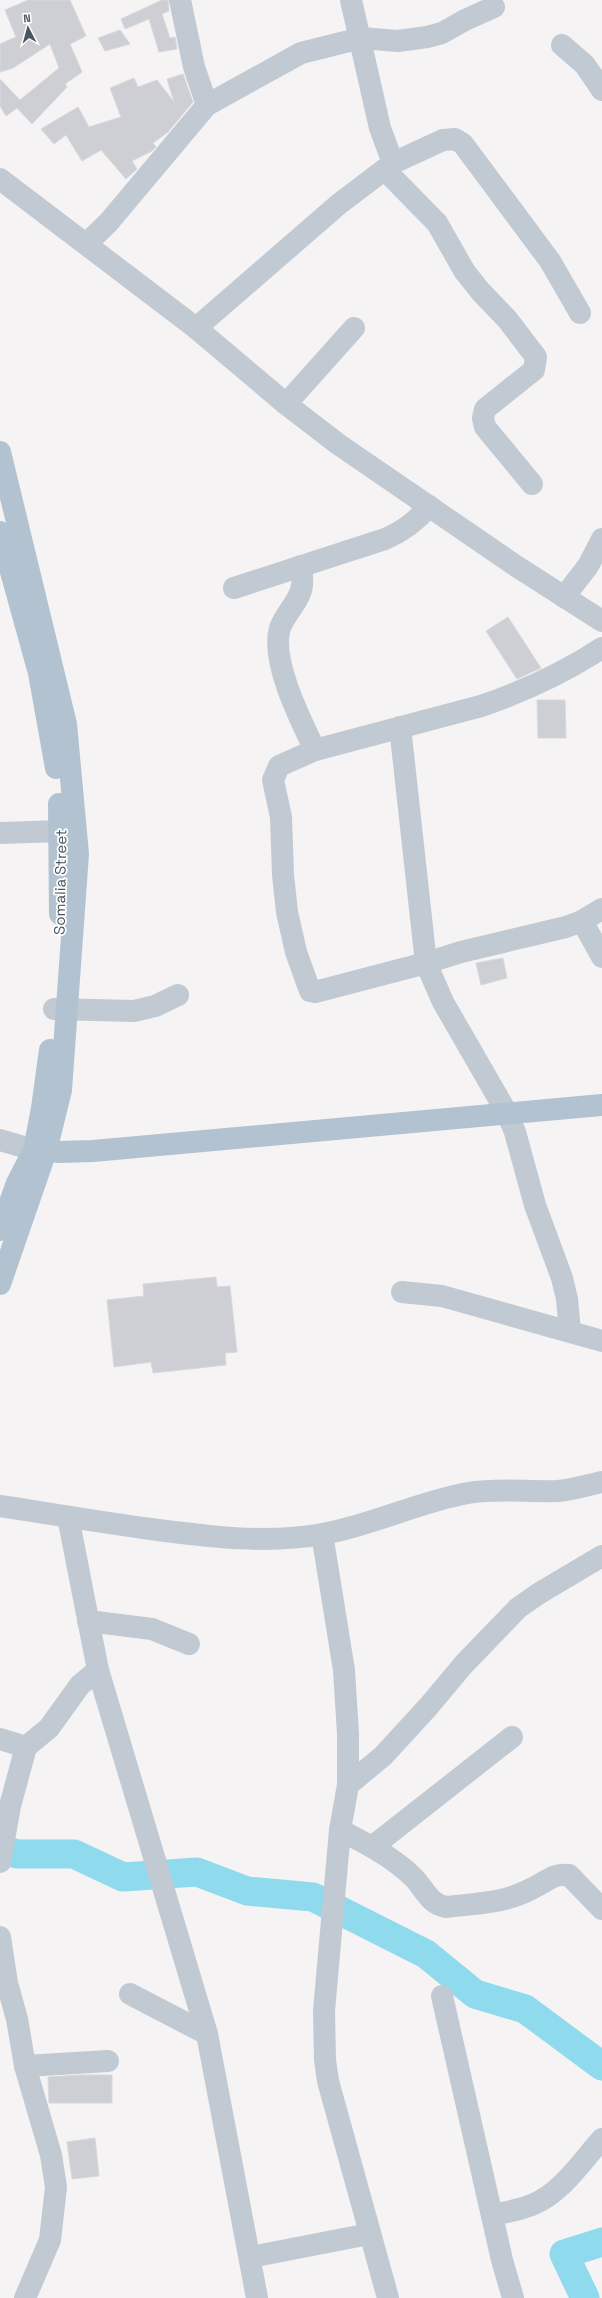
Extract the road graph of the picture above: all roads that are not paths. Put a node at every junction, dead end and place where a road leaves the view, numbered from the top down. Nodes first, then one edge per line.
1 (180, 0) edge
2 (350, 0) edge
3 (494, 7) dead end
4 (361, 38) junction
5 (562, 45) dead end
6 (602, 90) edge
7 (207, 105) junction
8 (389, 167) junction
9 (0, 179) edge
10 (86, 244) junction
11 (580, 313) dead end
12 (196, 328) junction
13 (354, 328) dead end
14 (286, 404) junction
15 (0, 452) edge
16 (532, 484) dead end
17 (429, 506) junction
18 (0, 532) edge
19 (602, 539) edge
20 (301, 566) junction
21 (234, 588) dead end
22 (564, 597) junction
23 (602, 621) edge
24 (602, 648) edge
25 (400, 727) junction
26 (315, 750) junction
27 (61, 831) junction
28 (0, 833) edge
29 (602, 909) edge
30 (582, 921) junction
31 (602, 957) edge
32 (426, 963) junction
33 (178, 995) dead end
34 (61, 1010) junction
35 (602, 1106) edge
36 (507, 1113) junction
37 (0, 1141) edge
38 (40, 1150) junction
39 (0, 1230) edge
40 (0, 1284) edge
41 (402, 1292) dead end
42 (570, 1331) junction
43 (602, 1341) edge
44 (602, 1482) edge
45 (0, 1506) edge
46 (68, 1517) junction
47 (322, 1534) junction
48 (602, 1556) edge
49 (88, 1620) junction
50 (189, 1644) dead end
51 (98, 1670) junction
52 (512, 1737) dead end
53 (0, 1739) edge
54 (26, 1747) junction
55 (348, 1785) junction
56 (340, 1830) junction
57 (372, 1847) junction
58 (1, 1855) edge
59 (602, 1909) edge
60 (0, 1937) edge
61 (130, 1994) dead end
62 (442, 1996) dead end
63 (207, 2034) junction
64 (108, 2060) dead end
65 (25, 2066) junction
66 (602, 2139) edge
67 (492, 2215) junction
68 (369, 2234) junction
69 (250, 2257) junction
70 (25, 2298) edge
71 (257, 2298) edge
72 (388, 2298) edge
73 (513, 2298) edge

1 - 7 street
2 - 4 street
3 - 4 street
4 - 7 street
4 - 8 street
5 - 6 street
7 - 10 street
8 - 11 street
8 - 12 street
8 - 16 street
9 - 10 street
10 - 12 street
12 - 14 street
13 - 14 street
14 - 17 street
15 - 34 main road
17 - 20 street
17 - 22 street
18 - 27 main road, Somalia Street
19 - 22 street
20 - 21 street
20 - 26 street
22 - 23 street
24 - 25 street
25 - 26 street
25 - 32 street
26 - 32 street
27 - 28 street
27 - 34 main road, Somalia Street
29 - 30 street
30 - 31 street
30 - 32 street
32 - 36 street
33 - 34 street
34 - 38 main road, Somalia Street
35 - 36 main road
36 - 38 main road
36 - 42 street
37 - 38 street
38 - 39 main road, Somalia Street
38 - 40 main road
41 - 42 street
42 - 43 street
44 - 47 street
45 - 46 street
46 - 47 street
46 - 49 street
47 - 55 street
48 - 55 street
49 - 50 street
49 - 51 street
51 - 54 street
51 - 63 street
52 - 57 street
53 - 54 street
54 - 58 street
55 - 56 street
56 - 57 street
56 - 68 street
57 - 59 street
60 - 65 street
61 - 63 street
62 - 67 street
63 - 69 street
64 - 65 street
65 - 70 street
66 - 67 street
67 - 73 street
68 - 69 street
68 - 72 street
69 - 71 street

